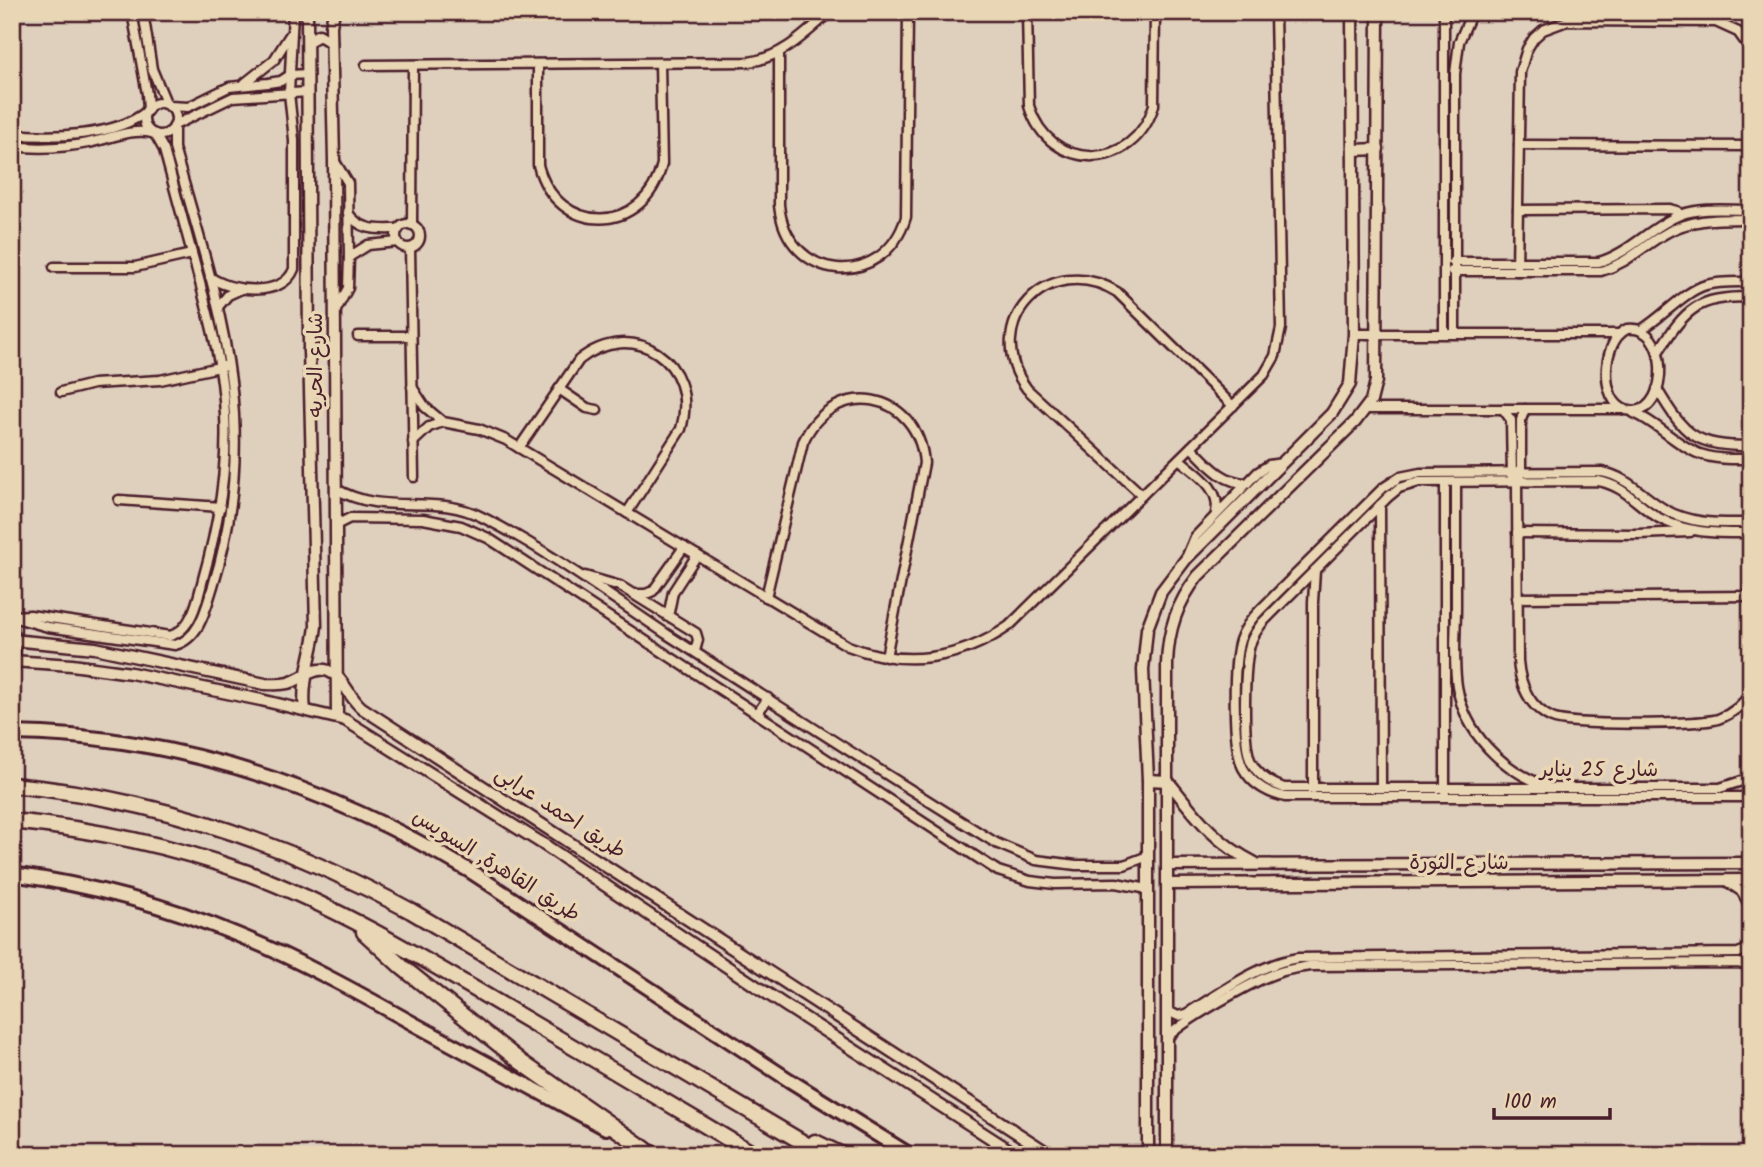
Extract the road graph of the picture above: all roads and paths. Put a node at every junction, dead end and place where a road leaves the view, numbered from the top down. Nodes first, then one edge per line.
1 (133, 12) edge
2 (143, 12) edge
3 (293, 12) edge
4 (307, 12) edge
5 (334, 12) edge
6 (830, 12) edge
7 (908, 12) edge
8 (1027, 12) edge
9 (1155, 12) edge
10 (1275, 12) edge
11 (1352, 12) edge
12 (1378, 12) edge
13 (1444, 12) edge
14 (1472, 12) edge
15 (292, 29) junction
16 (307, 41) junction
17 (331, 41) junction
18 (1751, 50) edge
19 (779, 53) junction
20 (660, 63) junction
21 (538, 64) junction
22 (366, 65) dead end
23 (413, 65) junction
24 (308, 74) junction
25 (290, 75) junction
26 (244, 84) junction
27 (308, 92) junction
28 (289, 93) junction
29 (168, 106) junction
30 (147, 110) junction
31 (175, 126) junction
32 (153, 133) junction
33 (12, 134) edge
34 (37, 136) junction
35 (1519, 145) junction
36 (12, 146) edge
37 (1751, 146) edge
38 (36, 148) junction
39 (1378, 149) junction
40 (1354, 150) junction
41 (334, 160) junction
42 (1518, 210) junction
43 (1751, 210) edge
44 (348, 213) junction
45 (1680, 215) junction
46 (1751, 219) edge
47 (412, 225) junction
48 (368, 228) junction
49 (399, 229) junction
50 (398, 242) junction
51 (368, 245) junction
52 (410, 248) junction
53 (192, 254) junction
54 (349, 257) junction
55 (54, 267) dead end
56 (1444, 267) junction
57 (1455, 267) junction
58 (1517, 267) junction
59 (210, 277) junction
60 (1751, 282) edge
61 (244, 288) junction
62 (1751, 297) edge
63 (218, 307) junction
64 (335, 312) junction
65 (1641, 330) junction
66 (1378, 333) junction
67 (1444, 333) junction
68 (1455, 333) junction
69 (1354, 334) junction
70 (1618, 334) junction
71 (358, 336) dead end
72 (411, 336) junction
73 (309, 350) junction
74 (334, 351) junction
75 (1658, 352) junction
76 (230, 365) junction
77 (220, 367) junction
78 (412, 387) junction
79 (1657, 388) junction
80 (559, 389) junction
81 (61, 392) dead end
82 (1233, 406) junction
83 (1367, 409) junction
84 (1503, 409) junction
85 (1525, 409) junction
86 (597, 410) dead end
87 (1627, 410) junction
88 (443, 422) junction
89 (413, 442) junction
90 (1725, 446) junction
91 (1751, 446) edge
92 (1191, 447) junction
93 (519, 448) junction
94 (1179, 459) junction
95 (1725, 459) junction
96 (1751, 459) edge
97 (1282, 463) junction
98 (1511, 472) junction
99 (1522, 472) junction
100 (414, 477) dead end
101 (1223, 477) junction
102 (1411, 479) junction
103 (1445, 482) junction
104 (1456, 482) junction
105 (1517, 482) junction
106 (1247, 483) junction
107 (1262, 483) junction
108 (1212, 488) junction
109 (336, 489) junction
110 (1142, 495) junction
111 (1278, 496) junction
112 (120, 500) dead end
113 (1380, 505) junction
114 (219, 507) junction
115 (231, 508) junction
116 (627, 513) junction
117 (1215, 516) junction
118 (1751, 523) edge
119 (336, 525) junction
120 (500, 527) junction
121 (1696, 531) junction
122 (1517, 533) junction
123 (1751, 533) edge
124 (1331, 540) junction
125 (496, 544) junction
126 (1339, 546) junction
127 (684, 547) junction
128 (1322, 549) junction
129 (697, 555) junction
130 (1329, 556) junction
131 (1186, 559) junction
132 (1315, 570) junction
133 (575, 572) junction
134 (659, 584) junction
135 (1297, 589) junction
136 (673, 592) junction
137 (633, 593) junction
138 (1751, 596) edge
139 (766, 597) junction
140 (1517, 598) junction
141 (1312, 602) junction
142 (194, 608) junction
143 (204, 612) junction
144 (12, 617) edge
145 (668, 617) junction
146 (12, 626) edge
147 (316, 626) junction
148 (336, 626) junction
149 (174, 634) junction
150 (150, 638) junction
151 (14, 640) edge
152 (181, 644) junction
153 (695, 651) junction
154 (886, 657) junction
155 (13, 661) edge
156 (307, 673) junction
157 (1445, 674) junction
158 (1456, 674) junction
159 (338, 676) junction
160 (265, 684) junction
161 (1751, 692) edge
162 (768, 698) junction
163 (261, 700) junction
164 (305, 710) junction
165 (757, 714) junction
166 (337, 717) junction
167 (12, 733) edge
168 (1751, 778) edge
169 (1148, 780) junction
170 (1168, 781) junction
171 (12, 785) edge
172 (1381, 788) junction
173 (1445, 788) junction
174 (1552, 788) junction
175 (1313, 789) junction
176 (1639, 792) junction
177 (1751, 797) edge
178 (1445, 798) junction
179 (12, 821) edge
180 (1148, 856) junction
181 (1751, 863) edge
182 (1259, 864) junction
183 (1430, 864) junction
184 (1092, 865) junction
185 (1168, 865) junction
186 (12, 874) edge
187 (1723, 880) junction
188 (1751, 880) edge
189 (1429, 882) junction
190 (1093, 883) junction
191 (1168, 884) junction
192 (1148, 889) junction
193 (1751, 908) edge
194 (354, 920) junction
195 (1751, 948) edge
196 (1738, 953) junction
197 (1738, 963) junction
198 (1751, 966) edge
199 (1168, 1011) junction
200 (1168, 1037) junction
201 (977, 1107) junction
202 (967, 1122) junction
203 (774, 1124) junction
204 (1167, 1125) junction
205 (1148, 1126) junction
206 (651, 1152) edge
207 (755, 1155) edge
208 (824, 1155) edge
209 (842, 1155) edge
210 (910, 1155) edge
211 (1017, 1155) edge
212 (1051, 1155) edge
213 (1148, 1155) edge
214 (1167, 1155) edge

1 - 30 street
2 - 29 street
3 - 15 street
4 - 16 street, شارع الحريه
5 - 17 street, شارع الحريه
6 - 19 street
7 - 19 street
8 - 9 street
10 - 82 street
11 - 40 street
12 - 39 street
13 - 56 street
14 - 57 street
15 - 25 street
15 - 26 street
16 - 17 street
16 - 24 street, شارع الحريه
17 - 41 street, شارع الحريه
18 - 35 street
19 - 20 street
20 - 21 street
20 - 21 street
21 - 23 street
22 - 23 street
23 - 47 street
24 - 25 street
24 - 27 street, شارع الحريه
25 - 26 street
25 - 28 street
26 - 29 street
27 - 28 street
27 - 73 street, شارع الحريه
28 - 31 street
28 - 61 street
29 - 30 street
29 - 31 street
30 - 32 street
30 - 34 street
31 - 32 street
31 - 59 street
32 - 38 street
32 - 53 street
33 - 34 street
34 - 38 street
35 - 37 street
35 - 42 street
36 - 38 street
39 - 40 street
39 - 66 street
40 - 69 street
41 - 44 street
41 - 64 street, شارع الحريه
42 - 45 street
42 - 58 street
43 - 45 street
44 - 48 street
44 - 54 street
45 - 58 street
46 - 58 street
47 - 49 street
47 - 52 street
48 - 49 street
48 - 51 street
49 - 50 street
50 - 51 street
50 - 52 street
51 - 54 street
52 - 72 street
53 - 55 street
53 - 77 street
54 - 64 street
56 - 57 street
56 - 67 street
57 - 58 street
57 - 68 street
59 - 61 street
59 - 63 street
60 - 65 street
61 - 63 street
62 - 75 street
63 - 76 street
64 - 74 street, شارع الحريه
65 - 70 street
65 - 75 street
66 - 67 street
66 - 69 street
66 - 83 street
67 - 68 street
68 - 70 street
69 - 97 street
70 - 87 street
71 - 72 street
72 - 78 street
73 - 74 street
73 - 147 street, شارع الحريه
74 - 109 street, شارع الحريه
75 - 79 street
76 - 77 street
76 - 115 street
77 - 81 street
77 - 114 street
78 - 88 street
78 - 89 street
79 - 87 street
79 - 90 street
80 - 86 street
80 - 93 street
80 - 116 street
82 - 92 street
82 - 110 street
83 - 84 street
83 - 111 street
84 - 85 street
84 - 98 street
85 - 87 street
85 - 99 street
87 - 95 street
88 - 89 street
88 - 93 street
89 - 100 street
90 - 91 street
90 - 95 street
92 - 94 street
92 - 101 street
93 - 116 street
94 - 108 street
94 - 110 street
95 - 96 street
97 - 106 street
97 - 107 street
98 - 99 street
98 - 102 street
98 - 105 street
99 - 105 street
99 - 118 street
101 - 106 street
101 - 108 street
102 - 103 street
102 - 113 street, شارع 25 يناير
102 - 124 street, شارع 25 يناير
103 - 104 street
103 - 157 street
104 - 105 street
104 - 158 street
105 - 121 street
105 - 122 street
106 - 117 street
107 - 111 street
107 - 131 street
108 - 117 street
109 - 119 street, شارع الحريه
109 - 120 street
110 - 154 street
111 - 170 street
112 - 114 street
113 - 126 street, شارع 25 يناير
113 - 172 street
114 - 115 street
114 - 142 street
115 - 143 street
116 - 127 street
117 - 131 street
119 - 125 street
119 - 148 street, شارع الحريه
120 - 125 street
120 - 133 street
121 - 122 street
121 - 123 street
122 - 140 street
124 - 126 street
124 - 128 street, شارع 25 يناير
125 - 165 street
126 - 130 street, شارع 25 يناير
127 - 129 street
127 - 134 street
128 - 130 street
128 - 178 street, شارع 25 يناير
129 - 136 street
129 - 139 street
130 - 132 street, شارع 25 يناير
131 - 169 street
132 - 135 street, شارع 25 يناير
132 - 141 street
133 - 137 street
133 - 153 street
134 - 136 street
134 - 137 street
135 - 141 street
135 - 175 street, شارع 25 يناير
136 - 145 street
137 - 145 street
138 - 140 street
139 - 154 street
139 - 154 street
140 - 161 street
141 - 175 street
142 - 143 street
142 - 149 street
143 - 152 street
144 - 150 street
145 - 153 street
146 - 151 street
147 - 148 street
147 - 156 street, شارع الحريه
148 - 159 street, شارع الحريه
149 - 150 street
149 - 152 street
150 - 152 street
151 - 155 street
151 - 160 street
153 - 162 street
155 - 163 street, طريق احمد عرابى
156 - 159 street
156 - 160 street
156 - 164 street, شارع الحريه
157 - 158 street
157 - 173 street
158 - 174 street
159 - 166 street, شارع الحريه
159 - 201 street, طريق احمد عرابى
160 - 163 street
162 - 165 street
162 - 184 street
163 - 164 street, طريق احمد عرابى
164 - 166 street, طريق احمد عرابى
165 - 190 street
166 - 202 street, طريق احمد عرابى
167 - 210 highway, طريق القاهرة, السويس
168 - 176 street, شارع 25 يناير
169 - 170 street
169 - 180 street
170 - 182 street
170 - 185 street
171 - 203 highway
172 - 173 street, شارع 25 يناير
172 - 175 street, شارع 25 يناير
173 - 174 street, شارع 25 يناير
173 - 178 street
174 - 176 street, شارع 25 يناير
176 - 177 street, شارع 25 يناير
176 - 178 street, شارع 25 يناير
179 - 194 highway
180 - 184 street
180 - 192 street
181 - 183 street, شارع الثورة
182 - 183 street, شارع الثورة
182 - 185 street, شارع الثورة
183 - 189 street
184 - 190 street
185 - 191 street
186 - 206 highway
187 - 188 street, شارع الثورة
187 - 189 street, شارع الثورة
187 - 193 street
189 - 191 street, شارع الثورة
190 - 192 street
191 - 199 street
192 - 205 street
194 - 206 highway
194 - 207 highway
195 - 196 street
196 - 197 street
196 - 199 street
197 - 198 street
197 - 200 street
199 - 200 street
200 - 204 street
201 - 202 street
201 - 212 street, طريق احمد عرابى
202 - 211 street, طريق احمد عرابى
203 - 208 highway
203 - 209 highway
204 - 205 street
204 - 214 street
205 - 213 street

